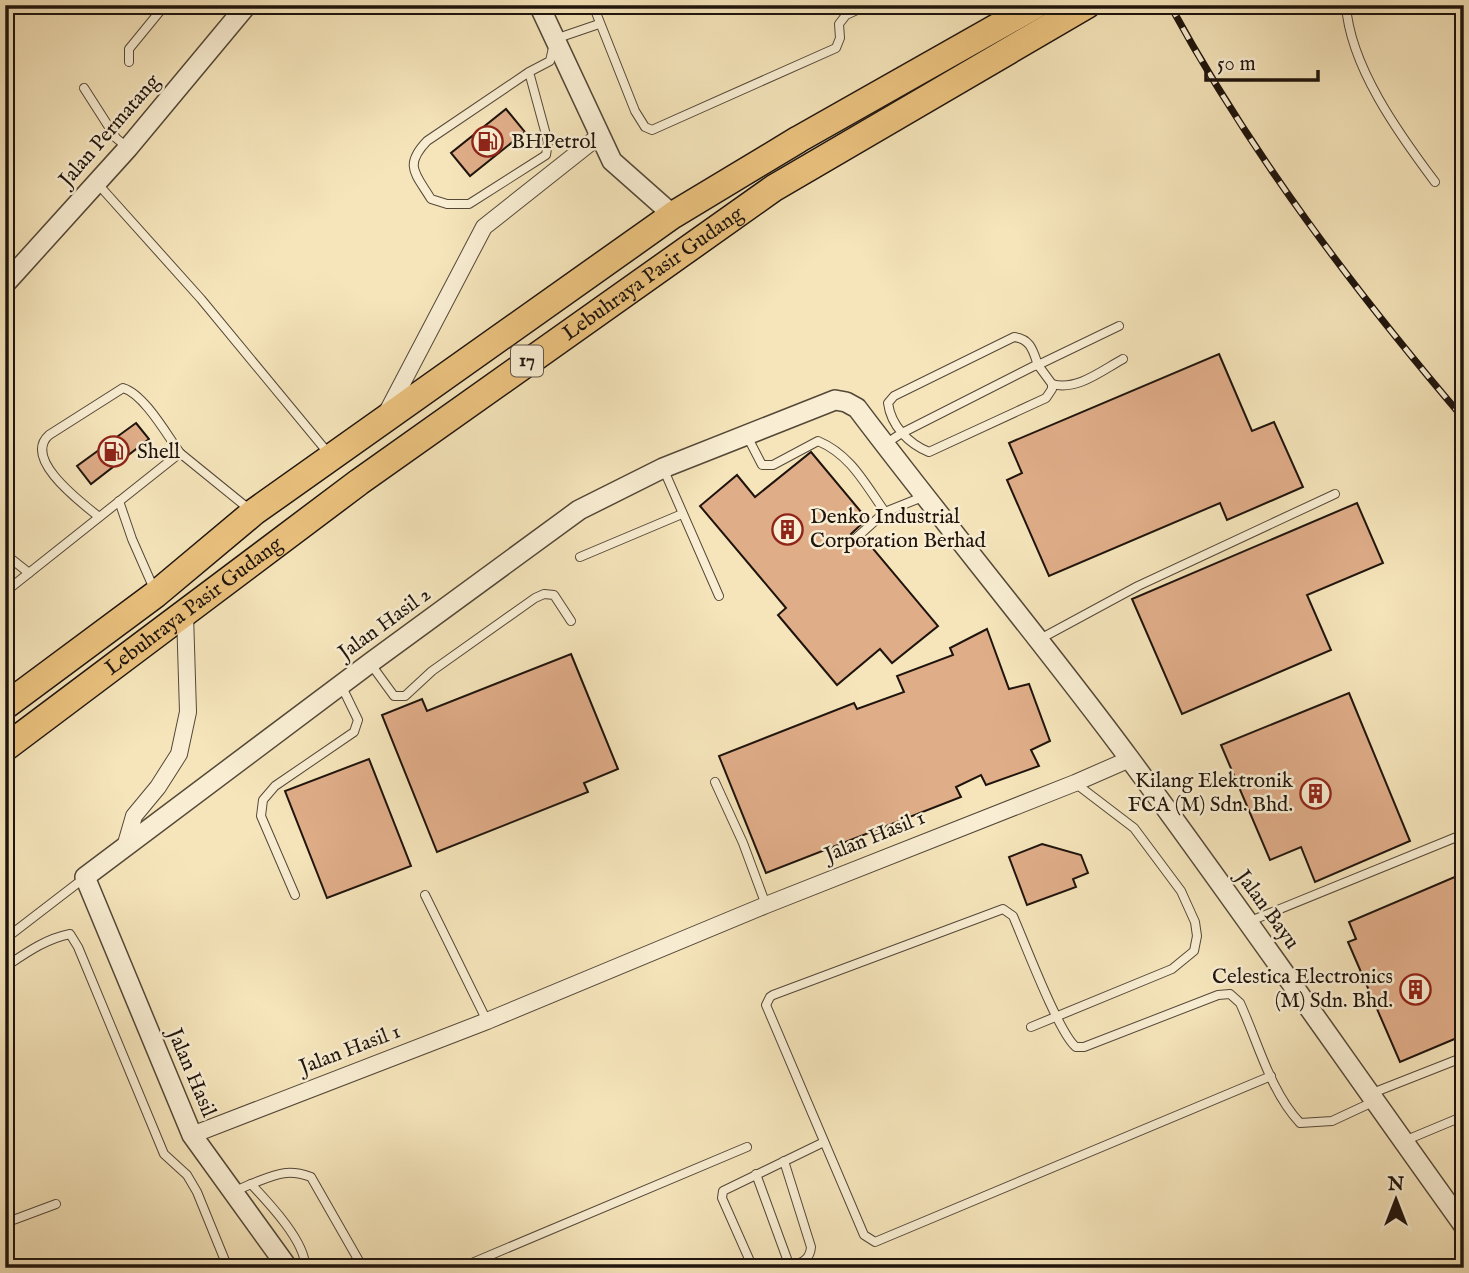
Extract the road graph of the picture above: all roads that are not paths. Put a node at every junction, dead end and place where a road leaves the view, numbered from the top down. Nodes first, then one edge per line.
1 (165, 5) edge
2 (247, 5) edge
3 (539, 5) edge
4 (593, 5) edge
5 (868, 5) edge
6 (1036, 5) edge
7 (1346, 5) edge
8 (1081, 8) edge
9 (600, 24) junction
10 (555, 39) junction
11 (129, 62) dead end
12 (528, 72) junction
13 (84, 88) dead end
14 (599, 136) junction
15 (128, 148) junction
16 (1435, 182) dead end
17 (97, 183) junction
18 (673, 215) junction
19 (5, 284) edge
20 (1119, 326) dead end
21 (1123, 359) dead end
22 (1038, 365) junction
23 (1052, 384) junction
24 (384, 419) junction
25 (902, 433) junction
26 (746, 435) junction
27 (884, 444) junction
28 (180, 453) junction
29 (332, 458) junction
30 (663, 468) junction
31 (1335, 494) dead end
32 (925, 496) junction
33 (119, 501) junction
34 (254, 512) junction
35 (886, 512) junction
36 (682, 514) junction
37 (99, 517) junction
38 (856, 538) dead end
39 (5, 554) edge
40 (580, 557) dead end
41 (29, 573) junction
42 (5, 592) edge
43 (156, 594) junction
44 (719, 596) dead end
45 (185, 614) junction
46 (571, 621) dead end
47 (1040, 639) junction
48 (370, 663) junction
49 (341, 685) junction
50 (5, 706) edge
51 (5, 748) edge
52 (1130, 759) junction
53 (715, 782) dead end
54 (1075, 783) junction
55 (1464, 834) edge
56 (125, 847) junction
57 (85, 877) junction
58 (295, 895) dead end
59 (425, 895) dead end
60 (766, 905) junction
61 (1248, 922) junction
62 (5, 939) edge
63 (5, 967) edge
64 (1057, 1017) junction
65 (487, 1021) junction
66 (1031, 1027) dead end
67 (1464, 1057) edge
68 (1271, 1076) junction
69 (1372, 1098) junction
70 (1464, 1116) edge
71 (192, 1135) junction
72 (1404, 1141) junction
73 (824, 1142) junction
74 (747, 1147) dead end
75 (784, 1161) junction
76 (756, 1174) junction
77 (251, 1184) junction
78 (233, 1192) junction
79 (56, 1204) dead end
80 (5, 1223) edge
81 (1464, 1226) edge
82 (790, 1267) edge
83 (228, 1268) edge
84 (288, 1268) edge
85 (305, 1268) edge
86 (363, 1268) edge
87 (460, 1268) edge
88 (753, 1268) edge

1 - 11 lane
2 - 15 street, Jalan Permatang
3 - 10 street
4 - 9 lane
5 - 9 lane
6 - 18 highway, Lebuhraya Pasir Gudang / 17
7 - 16 lane
8 - 45 highway, Lebuhraya Pasir Gudang / 17
9 - 10 lane
10 - 12 lane
10 - 14 street
12 - 12 lane
13 - 15 lane
14 - 18 street
14 - 24 street
15 - 17 street, Jalan Permatang
17 - 19 street, Jalan Permatang
17 - 29 lane
18 - 24 highway, Lebuhraya Pasir Gudang / 17
20 - 22 lane
21 - 23 lane
22 - 23 lane
22 - 25 lane
22 - 25 lane
23 - 25 lane
24 - 29 highway, Lebuhraya Pasir Gudang / 17
25 - 27 lane
26 - 27 street, Jalan Hasil 2
26 - 30 street, Jalan Hasil 2
26 - 35 lane
27 - 32 street
28 - 33 lane
28 - 34 lane
28 - 37 lane
29 - 34 highway, Lebuhraya Pasir Gudang / 17
30 - 36 lane
30 - 48 street, Jalan Hasil 2
31 - 47 lane
32 - 35 lane
32 - 47 street
33 - 37 lane
33 - 43 lane
34 - 43 highway, Lebuhraya Pasir Gudang / 17
35 - 38 lane
36 - 40 lane
36 - 44 lane
37 - 41 lane
39 - 41 lane
41 - 42 lane
43 - 50 highway, Lebuhraya Pasir Gudang / 17
45 - 51 highway, Lebuhraya Pasir Gudang / 17
45 - 56 street
46 - 48 lane
47 - 52 street
48 - 49 street, Jalan Hasil 2
49 - 56 street, Jalan Hasil 2
49 - 58 lane
52 - 54 street, Jalan Hasil 1
52 - 61 street, Jalan Bayu
53 - 60 lane
54 - 60 street, Jalan Hasil 1
54 - 64 lane
55 - 61 lane
56 - 57 street, Jalan Hasil 2
57 - 62 lane, Jalan Hasil 2
57 - 71 street, Jalan Hasil
59 - 65 lane
60 - 65 street, Jalan Hasil 1
61 - 69 street, Jalan Bayu
63 - 83 lane
64 - 66 lane
64 - 68 lane
64 - 73 lane
65 - 71 street, Jalan Hasil 1
67 - 69 lane
68 - 69 lane
68 - 73 lane
69 - 72 street, Jalan Bayu
70 - 72 lane
71 - 78 street, Jalan Hasil
72 - 81 street, Jalan Bayu
73 - 75 lane
74 - 87 lane
75 - 76 lane
75 - 82 lane
76 - 82 lane
76 - 88 lane
77 - 78 lane
77 - 85 lane
77 - 86 lane
78 - 84 street, Jalan Hasil
79 - 80 lane

